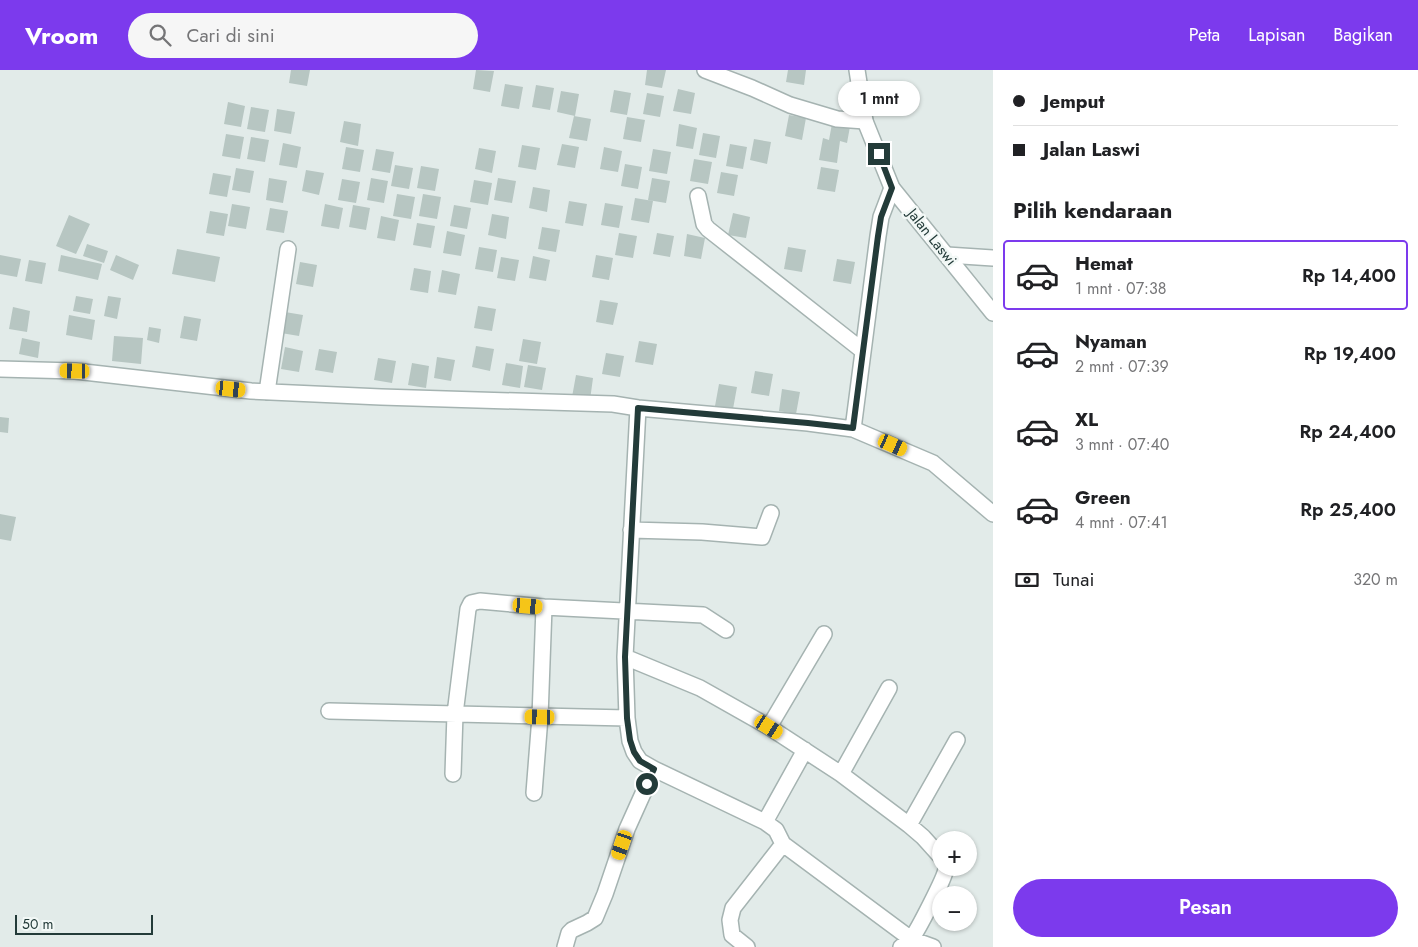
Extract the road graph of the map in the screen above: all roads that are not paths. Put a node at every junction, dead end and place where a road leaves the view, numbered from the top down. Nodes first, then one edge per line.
1 (705, 70) edge
2 (857, 70) edge
3 (865, 121) junction
4 (892, 188) junction
5 (698, 196) dead end
6 (288, 249) dead end
7 (947, 255) junction
8 (993, 258) edge
9 (993, 313) edge
10 (863, 351) junction
11 (0, 369) edge
12 (267, 392) junction
13 (638, 408) junction
14 (853, 428) junction
15 (771, 513) dead end
16 (993, 514) edge
17 (631, 530) junction
18 (544, 607) junction
19 (628, 611) junction
20 (726, 630) dead end
21 (824, 634) dead end
22 (625, 657) junction
23 (889, 688) dead end
24 (328, 711) dead end
25 (455, 714) junction
26 (540, 717) junction
27 (627, 718) junction
28 (769, 727) junction
29 (957, 740) dead end
30 (805, 750) junction
31 (654, 769) junction
32 (453, 774) dead end
33 (841, 774) junction
34 (534, 793) dead end
35 (765, 822) junction
36 (909, 825) junction
37 (782, 844) junction
38 (932, 846) edge
39 (944, 876) edge
40 (906, 943) edge
41 (565, 947) edge
42 (747, 947) edge
43 (933, 947) edge

1 - 3 street
2 - 3 street, Jalan Laswi
3 - 4 street, Jalan Laswi
4 - 7 street, Jalan Laswi
4 - 10 street
5 - 10 street
6 - 12 street
7 - 8 street
7 - 9 street, Jalan Laswi
10 - 14 street
11 - 12 street
12 - 13 street
13 - 14 street
13 - 17 street
14 - 16 street
15 - 17 street
17 - 19 street
18 - 19 street
18 - 25 street
18 - 26 street
19 - 20 street
19 - 22 street
21 - 28 street
22 - 27 street
22 - 28 street
23 - 33 street
24 - 25 street
25 - 26 street
25 - 32 street
26 - 27 street
26 - 34 street
27 - 31 street
28 - 30 street
29 - 36 street
30 - 33 street
30 - 35 street
31 - 35 street
31 - 41 street
33 - 36 street
35 - 37 street
36 - 38 street
37 - 40 street
37 - 42 street
39 - 40 street
40 - 43 street

